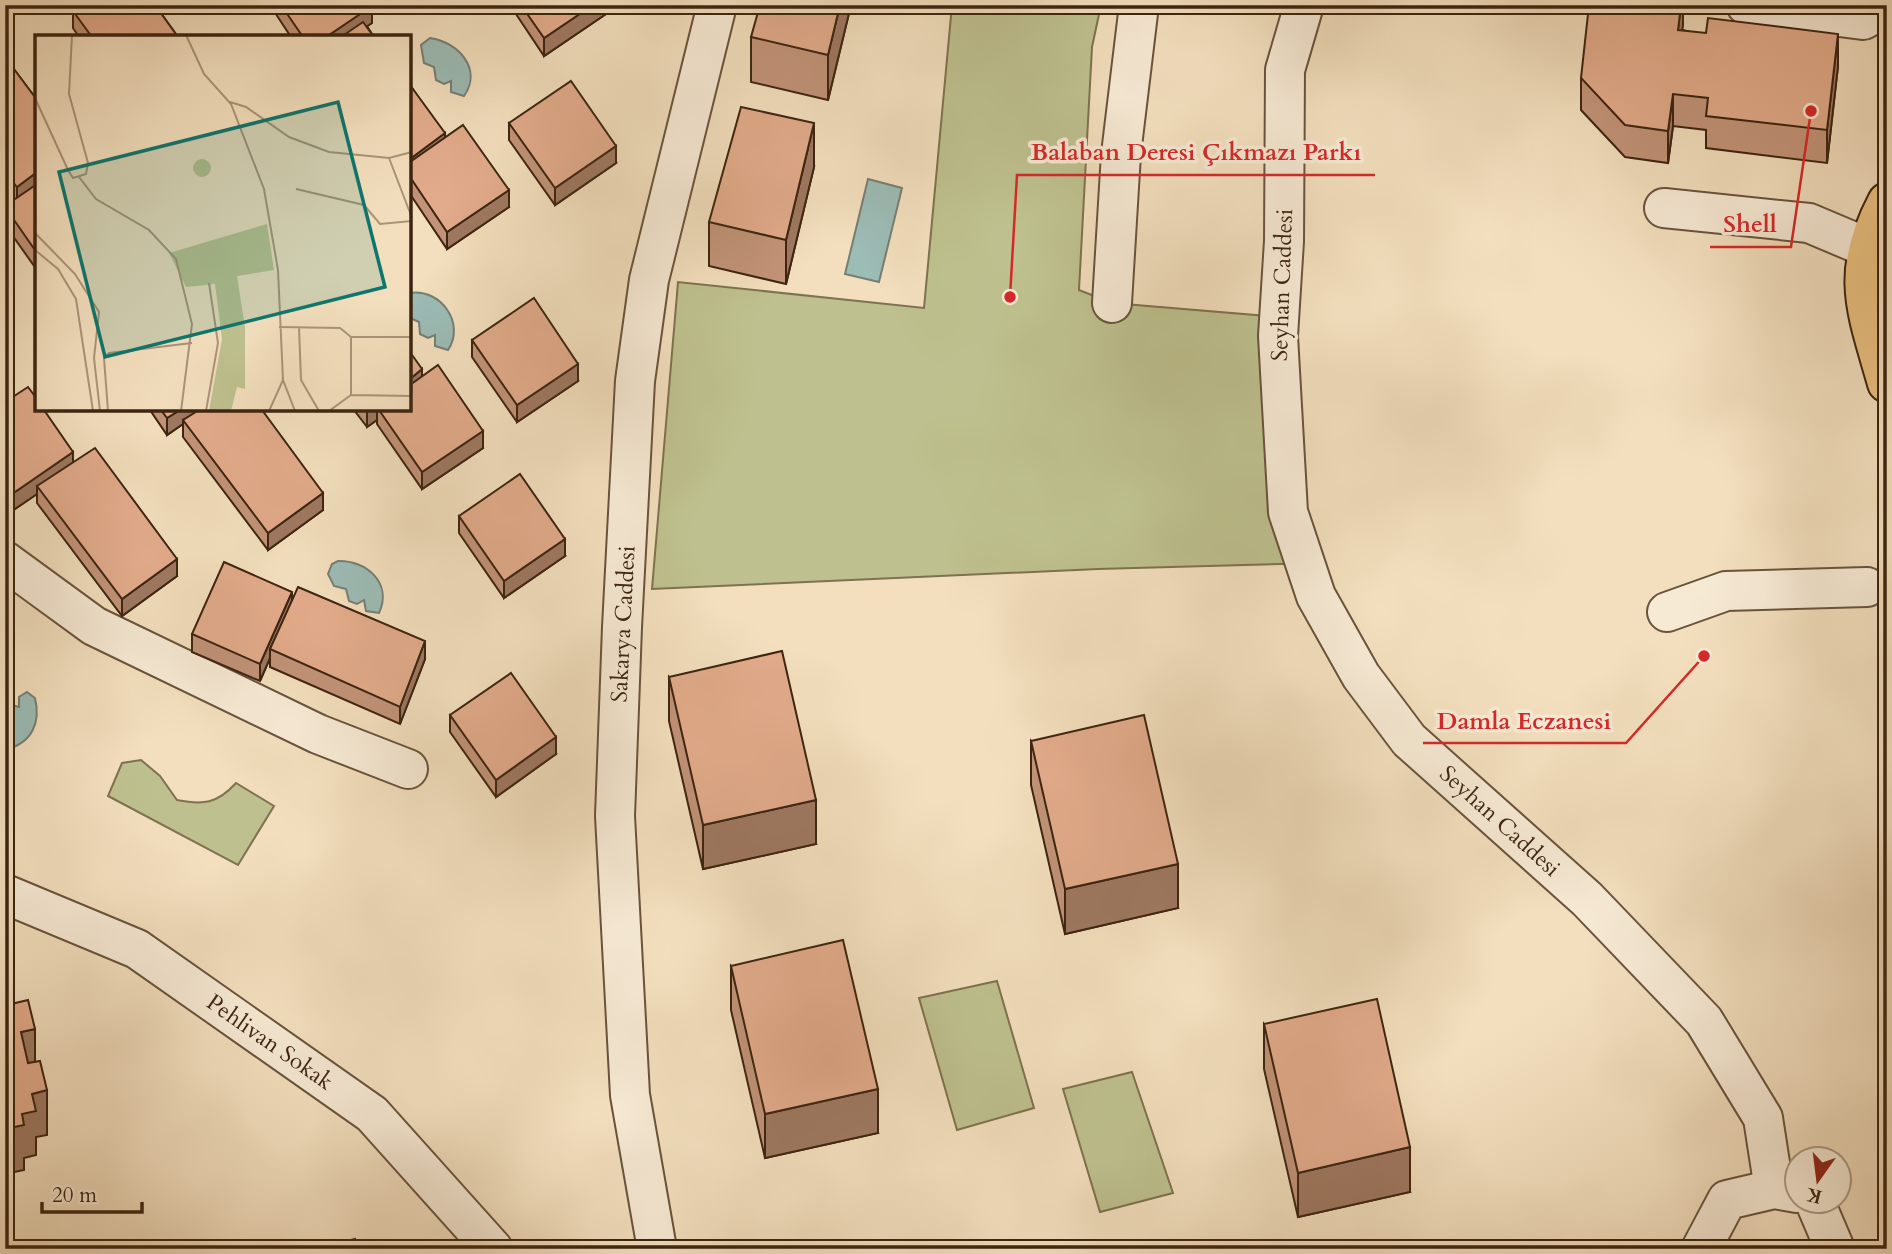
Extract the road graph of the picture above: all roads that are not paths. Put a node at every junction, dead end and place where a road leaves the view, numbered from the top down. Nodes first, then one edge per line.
1 (717, 5) edge
2 (1139, 5) edge
3 (1304, 5) edge
4 (1746, 5) edge
5 (1887, 6) edge
6 (1887, 202) edge
7 (1664, 208) dead end
8 (1866, 247) junction
9 (1112, 303) dead end
10 (1880, 321) edge
11 (1887, 383) edge
12 (5, 561) edge
13 (1867, 587) dead end
14 (1667, 612) dead end
15 (408, 769) dead end
16 (5, 894) edge
17 (1784, 1185) edge
18 (1784, 1191) edge
19 (1821, 1216) edge
20 (493, 1249) edge
21 (657, 1249) edge
22 (1701, 1249) edge
23 (1835, 1249) edge

1 - 21 street, Sakarya Caddesi
2 - 9 street
3 - 17 street, Seyhan Caddesi
4 - 5 street
6 - 8 main road
7 - 8 street
8 - 10 main road
10 - 11 main road
12 - 15 street
13 - 14 street
16 - 20 street, Pehlivan Sokak
18 - 22 street
19 - 23 street

